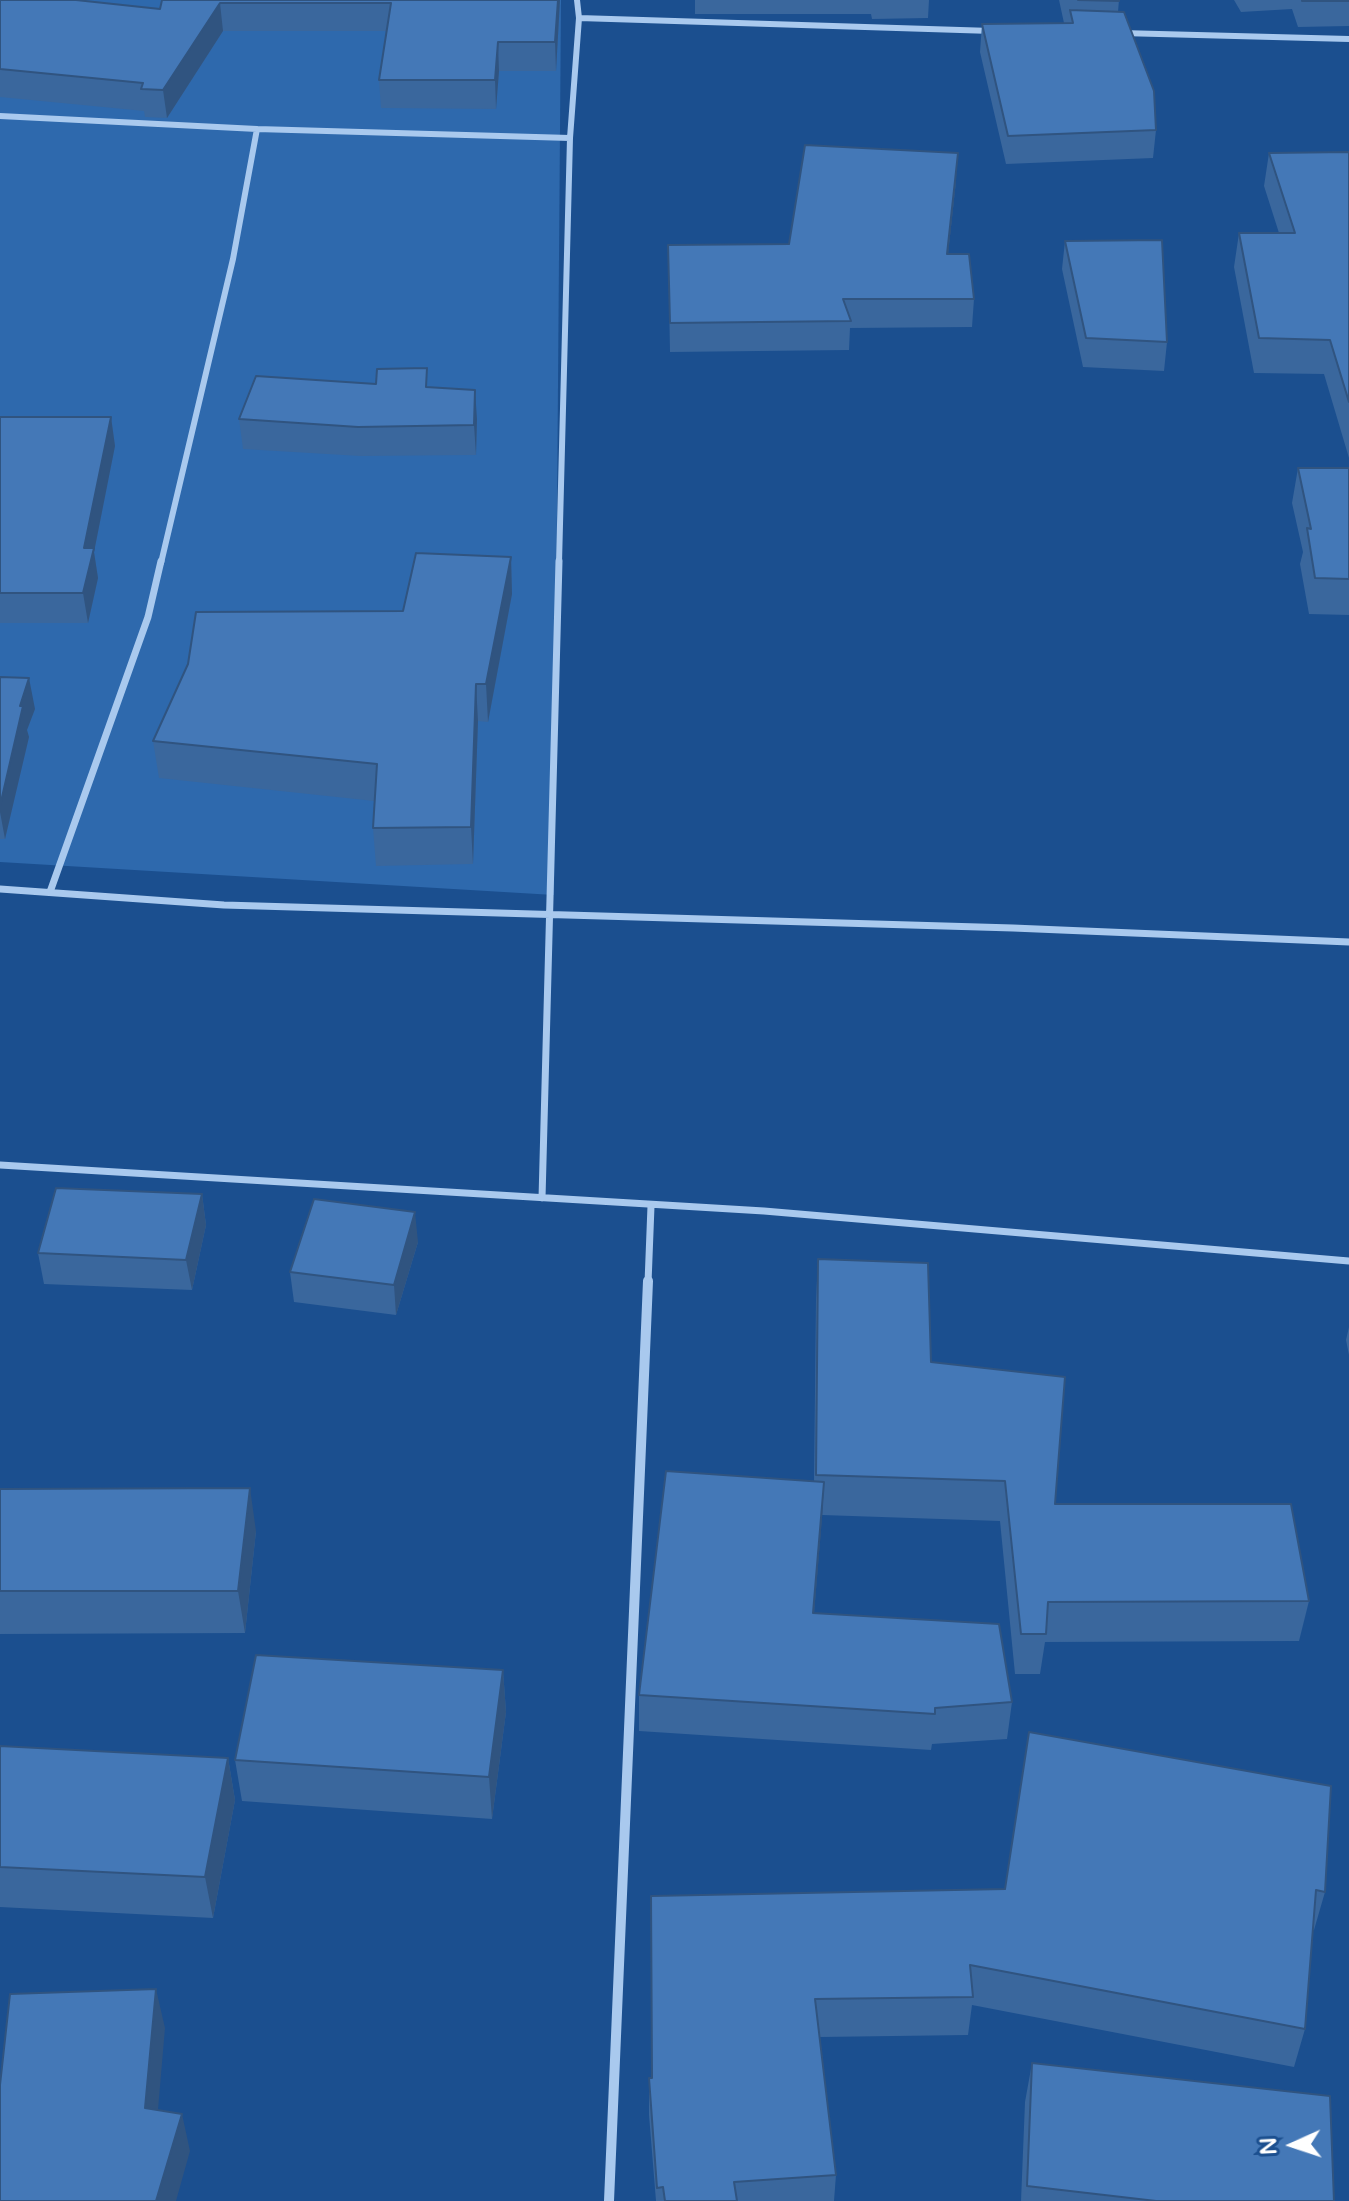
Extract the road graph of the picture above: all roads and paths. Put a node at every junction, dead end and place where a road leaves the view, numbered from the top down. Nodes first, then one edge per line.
1 (577, 0) edge
2 (579, 18) junction
3 (1002, 31) edge
4 (1107, 33) edge
5 (1349, 39) edge
6 (0, 116) edge
7 (257, 129) junction
8 (570, 138) junction
9 (0, 889) edge
10 (50, 892) junction
11 (550, 915) junction
12 (1349, 942) edge
13 (0, 1165) edge
14 (542, 1198) junction
15 (651, 1206) junction
16 (1349, 1261) edge
17 (609, 2201) edge

1 - 2 street
2 - 3 street
2 - 8 street
4 - 5 street
6 - 7 street
7 - 8 street
7 - 10 street
8 - 11 street
9 - 10 street
10 - 11 street
11 - 12 street
11 - 14 street
13 - 14 street
14 - 15 street
15 - 16 street
15 - 17 street

